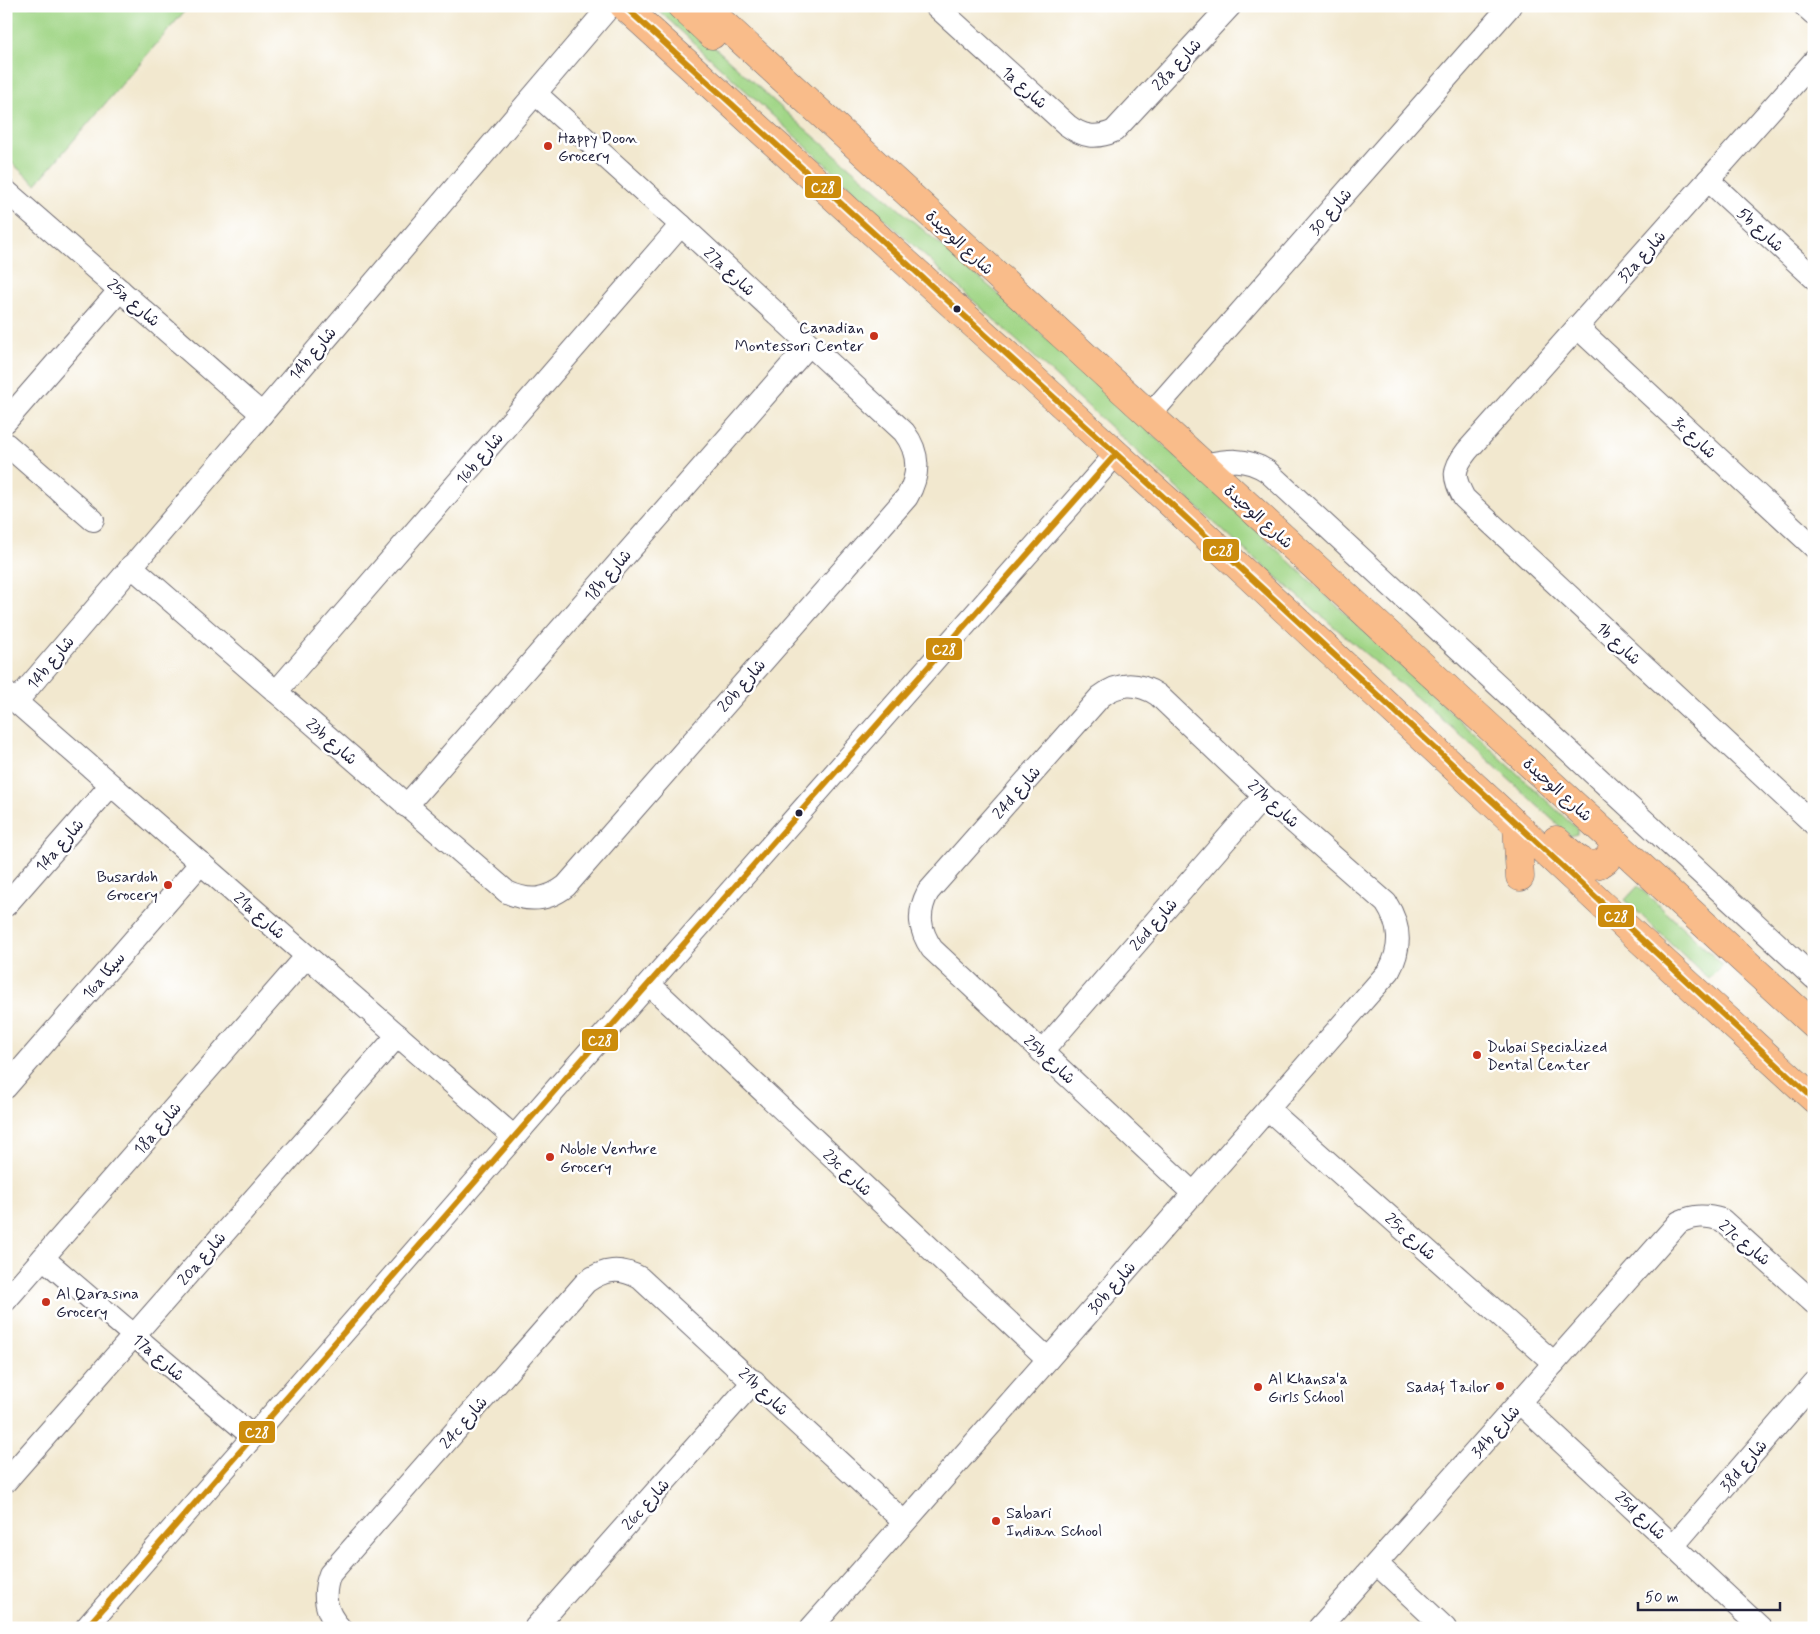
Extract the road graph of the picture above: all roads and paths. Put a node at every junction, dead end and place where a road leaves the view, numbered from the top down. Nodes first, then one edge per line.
1 (610, 6) edge
2 (624, 6) edge
3 (681, 6) edge
4 (704, 6) edge
5 (936, 6) edge
6 (1805, 6) edge
7 (1226, 7) edge
8 (1506, 8) edge
9 (1814, 14) edge
10 (750, 49) junction
11 (1814, 61) edge
12 (536, 94) junction
13 (1123, 122) joint
14 (1708, 180) junction
15 (6, 190) edge
16 (681, 225) junction
17 (1814, 278) edge
18 (120, 290) junction
19 (1577, 327) junction
20 (809, 345) junction
21 (262, 414) junction
22 (1149, 416) junction
23 (6, 421) edge
24 (6, 444) edge
25 (1467, 451) joint
26 (916, 454) joint
27 (1116, 454) junction
28 (1203, 465) junction
29 (93, 520) dead end
30 (1814, 547) edge
31 (132, 566) junction
32 (1128, 685) joint
33 (276, 692) junction
34 (11, 698) edge
35 (1461, 774) junction
36 (112, 785) junction
37 (1264, 796) junction
38 (406, 806) junction
39 (1814, 824) edge
40 (1517, 826) junction
41 (1612, 838) junction
42 (201, 863) junction
43 (1520, 877) dead end
44 (540, 899) joint
45 (6, 905) edge
46 (920, 915) joint
47 (1399, 941) joint
48 (307, 956) junction
49 (1814, 978) edge
50 (649, 984) junction
51 (1814, 1025) edge
52 (398, 1035) junction
53 (1042, 1052) junction
54 (6, 1087) edge
55 (1814, 1099) edge
56 (1268, 1109) junction
57 (514, 1137) junction
58 (1194, 1194) junction
59 (1668, 1232) joint
60 (43, 1258) junction
61 (618, 1270) joint
62 (6, 1300) edge
63 (1814, 1303) edge
64 (134, 1334) junction
65 (1048, 1359) junction
66 (1554, 1363) junction
67 (754, 1381) junction
68 (1814, 1383) edge
69 (1520, 1403) junction
70 (253, 1437) junction
71 (6, 1481) edge
72 (904, 1522) junction
73 (1673, 1546) junction
74 (1377, 1564) junction
75 (86, 1628) edge
76 (340, 1628) edge
77 (535, 1628) edge
78 (811, 1628) edge
79 (1319, 1628) edge
80 (1446, 1628) edge
81 (1761, 1628) edge

1 - 12 street, 14b شارع
2 - 27 main road
3 - 10 main road
4 - 10 main road, شارع الوحيدة
5 - 13 street, 1a شارع
6 - 9 street
7 - 13 street, 28a شارع
8 - 22 street, شارع 30
10 - 22 main road, شارع الوحيدة
11 - 14 street, 32a شارع
12 - 16 street, 27a شارع
12 - 21 street, 14b شارع
14 - 17 street, 5b شارع
14 - 19 street, 32a شارع
15 - 18 street, 25a شارع
16 - 20 street, 27a شارع
16 - 33 street, 16b شارع
18 - 21 street, 25a شارع
18 - 23 street
19 - 25 street, 32a شارع
19 - 30 street, 3c شارع
20 - 26 street, 27a شارع
20 - 38 street, 18b شارع
21 - 31 street, 14b شارع
22 - 28 main road, شارع الوحيدة
24 - 29 street
25 - 39 street, 1b شارع
26 - 44 street, 20b شارع
27 - 35 main road
27 - 50 street
28 - 41 main road, شارع الوحيدة
28 - 49 street
31 - 33 street, 23b شارع
31 - 34 street, 14b شارع
32 - 37 street, 27b شارع
32 - 46 street, 24d شارع
33 - 38 street, 23b شارع
34 - 36 street, 21a شارع
35 - 40 main road
35 - 41 main road
36 - 42 street, 21a شارع
36 - 45 street, 14a شارع
37 - 47 street, 27b شارع
37 - 53 street, 26d شارع
38 - 44 street, 23b شارع
40 - 43 main road
40 - 55 main road
41 - 51 main road, شارع الوحيدة
42 - 48 street, 21a شارع
42 - 54 street, 16a سيكا
46 - 53 street, 25b شارع
47 - 56 street, 30b شارع
48 - 52 street, 21a شارع
48 - 60 street, 18a شارع
50 - 57 street
50 - 65 street, 23c شارع
52 - 57 street, 21a شارع
52 - 64 street, 20a شارع
53 - 58 street, 25b شارع
56 - 58 street, 30b شارع
56 - 66 street, 25c شارع
57 - 70 street
58 - 65 street, 30b شارع
59 - 63 street, 27c شارع
59 - 66 street, 34b شارع
60 - 62 street, 18a شارع
60 - 64 street, 17a شارع
61 - 67 street, 21b شارع
61 - 76 street, 24c شارع
64 - 70 street, 17a شارع
64 - 71 street, 20a شارع
65 - 72 street, 30b شارع
66 - 69 street, 34b شارع
67 - 72 street, 21b شارع
67 - 77 street, 26c شارع
68 - 73 street, 38d شارع
69 - 73 street, 25d شارع
69 - 74 street, 34b شارع
70 - 75 street
72 - 78 street, 30b شارع
73 - 81 street, 25d شارع
74 - 79 street, 34b شارع
74 - 80 street

